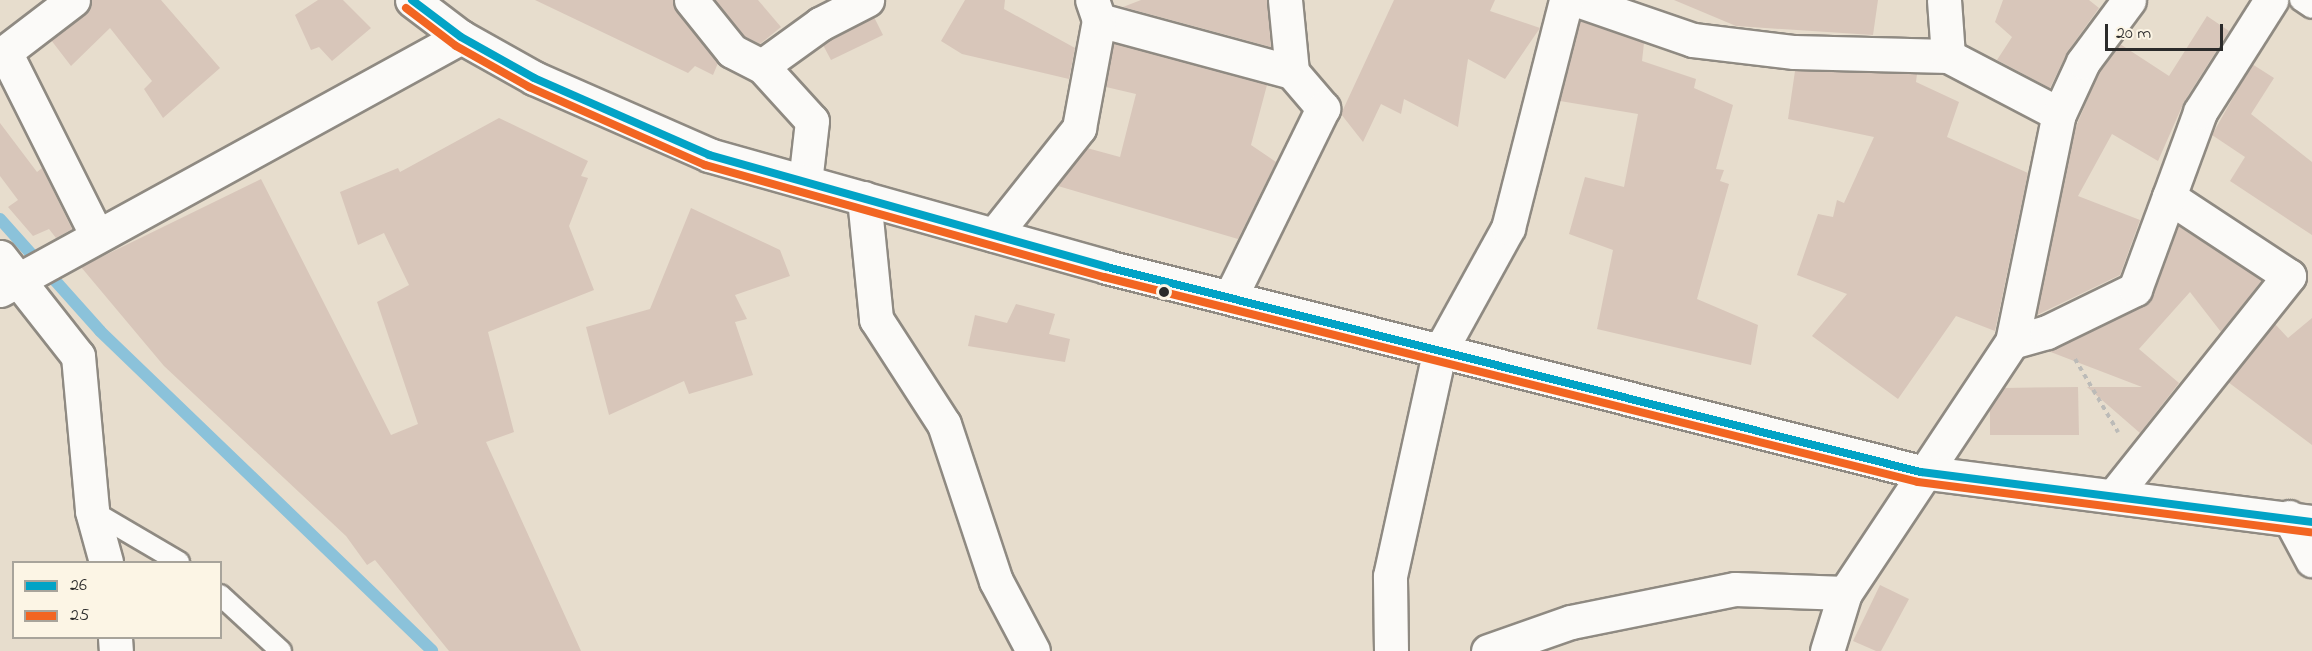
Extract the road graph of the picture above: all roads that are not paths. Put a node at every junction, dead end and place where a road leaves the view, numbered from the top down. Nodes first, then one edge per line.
1 (73, 0) edge
2 (412, 0) edge
3 (691, 0) edge
4 (867, 0) edge
5 (1285, 0) edge
6 (1566, 0) edge
7 (1577, 0) edge
8 (1944, 0) edge
9 (2129, 0) edge
10 (2300, 0) edge
11 (2261, 1) edge
12 (2312, 8) edge
13 (1095, 10) edge
14 (461, 37) junction
15 (1948, 56) junction
16 (762, 66) junction
17 (1292, 72) junction
18 (2059, 114) junction
19 (806, 182) junction
20 (2169, 197) junction
21 (864, 198) junction
22 (96, 234) junction
23 (994, 235) junction
24 (21, 272) edge
25 (1231, 296) junction
26 (2012, 342) junction
27 (1439, 353) junction
28 (1921, 472) junction
29 (2115, 494) junction
30 (92, 511) junction
31 (2301, 519) edge
32 (2312, 560) edge
33 (106, 561) edge
34 (177, 561) edge
35 (1845, 593) junction
36 (222, 597) edge
37 (281, 651) edge
38 (1033, 651) edge
39 (1391, 651) edge
40 (1488, 651) edge
41 (1827, 651) edge

1 - 22 main road
2 - 14 main road
3 - 16 main road
4 - 16 main road
5 - 17 main road
6 - 27 main road
7 - 15 main road
8 - 15 main road
9 - 18 main road
10 - 12 lane
11 - 20 main road
13 - 17 main road
13 - 23 main road
14 - 19 main road
14 - 22 main road
15 - 18 main road
16 - 19 main road
17 - 25 main road
18 - 26 main road
19 - 21 main road
20 - 26 main road
20 - 29 main road
21 - 23 main road
21 - 38 main road
22 - 24 main road
23 - 25 main road
24 - 30 main road
25 - 27 main road
26 - 28 main road
27 - 28 main road
27 - 39 main road
28 - 29 main road
28 - 35 main road
29 - 31 main road
30 - 33 main road
30 - 34 lane
31 - 32 main road
35 - 40 main road
35 - 41 main road
36 - 37 lane

